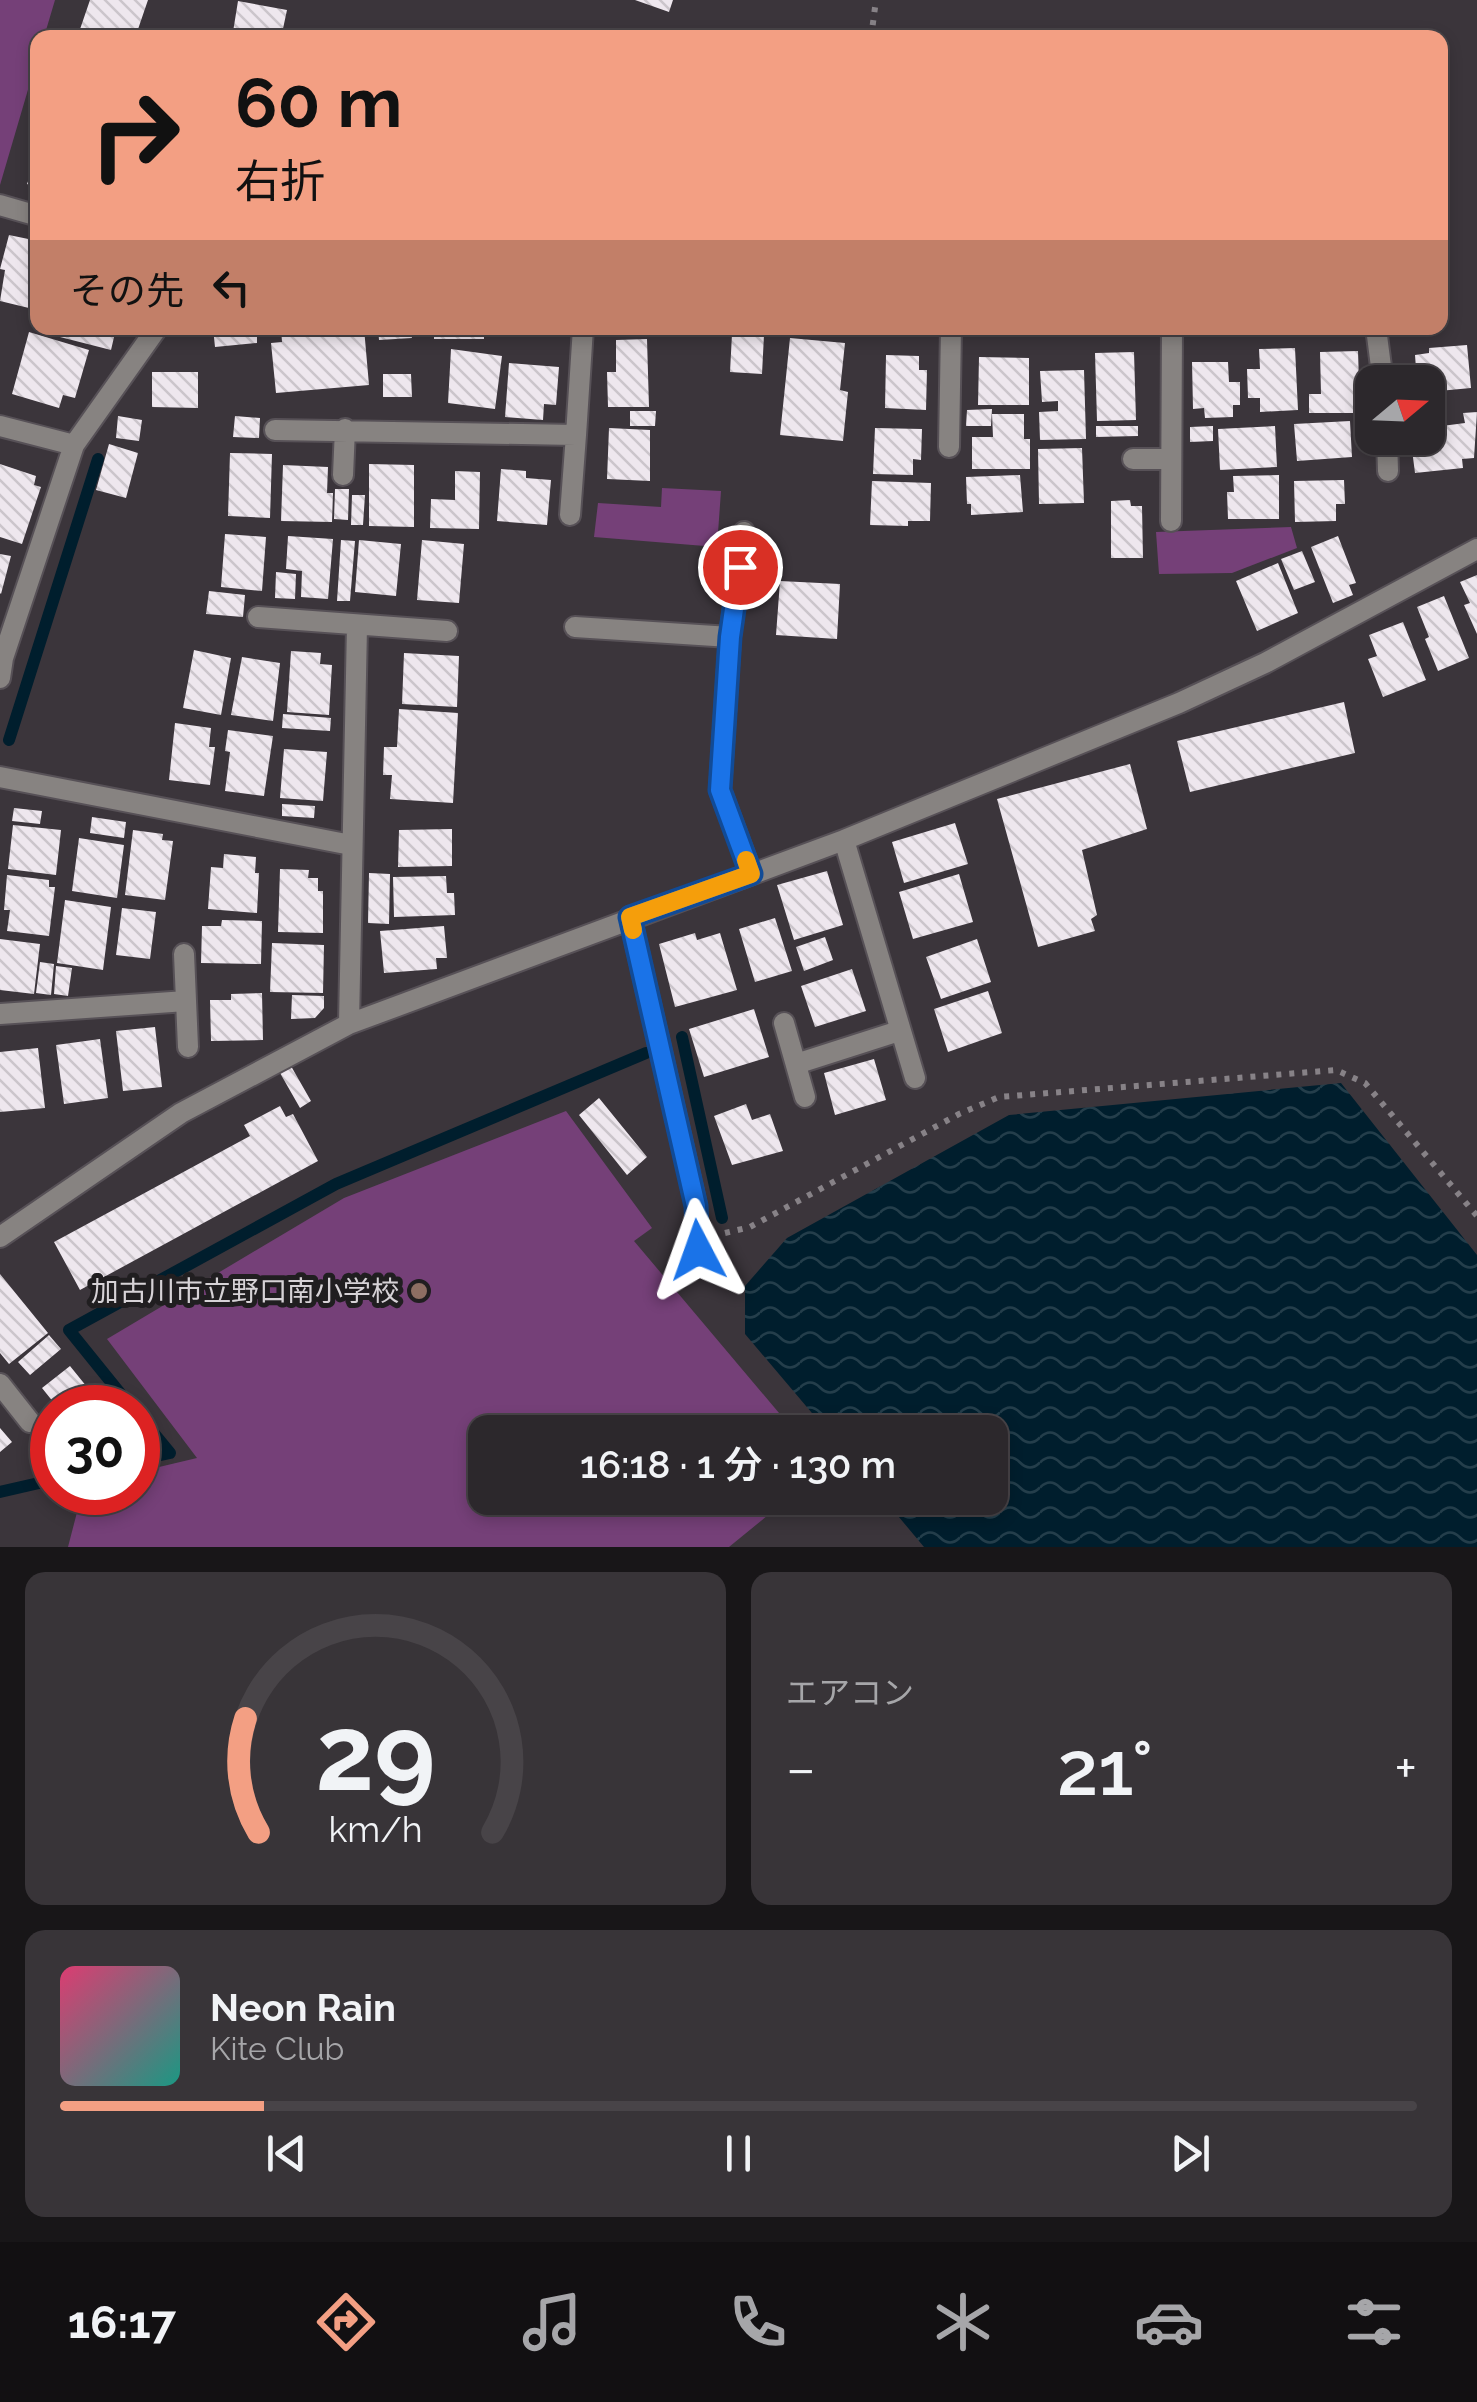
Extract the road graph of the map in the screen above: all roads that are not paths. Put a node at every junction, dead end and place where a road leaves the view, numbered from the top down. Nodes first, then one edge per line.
1 (0, 205) edge
2 (30, 214) edge
3 (152, 335) edge
4 (583, 335) edge
5 (951, 335) edge
6 (1172, 335) edge
7 (1377, 335) edge
8 (1381, 365) edge
9 (0, 426) edge
10 (275, 430) dead end
11 (346, 430) junction
12 (576, 435) junction
13 (74, 445) junction
14 (949, 447) dead end
15 (1388, 455) edge
16 (1133, 459) dead end
17 (1171, 459) junction
18 (1388, 471) dead end
19 (344, 476) dead end
20 (570, 515) dead end
21 (1171, 520) dead end
22 (744, 532) dead end
23 (1477, 548) edge
24 (258, 618) dead end
25 (357, 626) junction
26 (574, 627) dead end
27 (447, 631) dead end
28 (730, 637) junction
29 (1, 664) edge
30 (0, 776) edge
31 (844, 840) junction
32 (351, 845) junction
33 (751, 874) junction
34 (630, 917) junction
35 (184, 954) dead end
36 (186, 1000) junction
37 (0, 1014) edge
38 (784, 1023) dead end
39 (349, 1024) junction
40 (899, 1031) junction
41 (188, 1047) dead end
42 (796, 1064) junction
43 (915, 1078) dead end
44 (806, 1096) dead end
45 (0, 1237) edge
46 (683, 1272) dead end
47 (0, 1384) edge
48 (30, 1422) dead end

1 - 2 street
3 - 13 street
4 - 12 street
5 - 14 street
6 - 17 street
7 - 8 street
9 - 13 street
10 - 11 street
11 - 12 street
11 - 19 street
12 - 20 street
13 - 29 street
15 - 18 street
16 - 17 street
17 - 21 street
22 - 28 street
23 - 31 street
24 - 25 street
25 - 27 street
25 - 32 street
26 - 28 street
28 - 33 street
30 - 32 street
31 - 33 street
31 - 40 street
32 - 39 street
33 - 34 street
34 - 39 street
34 - 46 street
35 - 36 street
36 - 37 street
36 - 41 street
38 - 42 street
39 - 45 street
40 - 42 street
40 - 43 street
42 - 44 street
47 - 48 street

